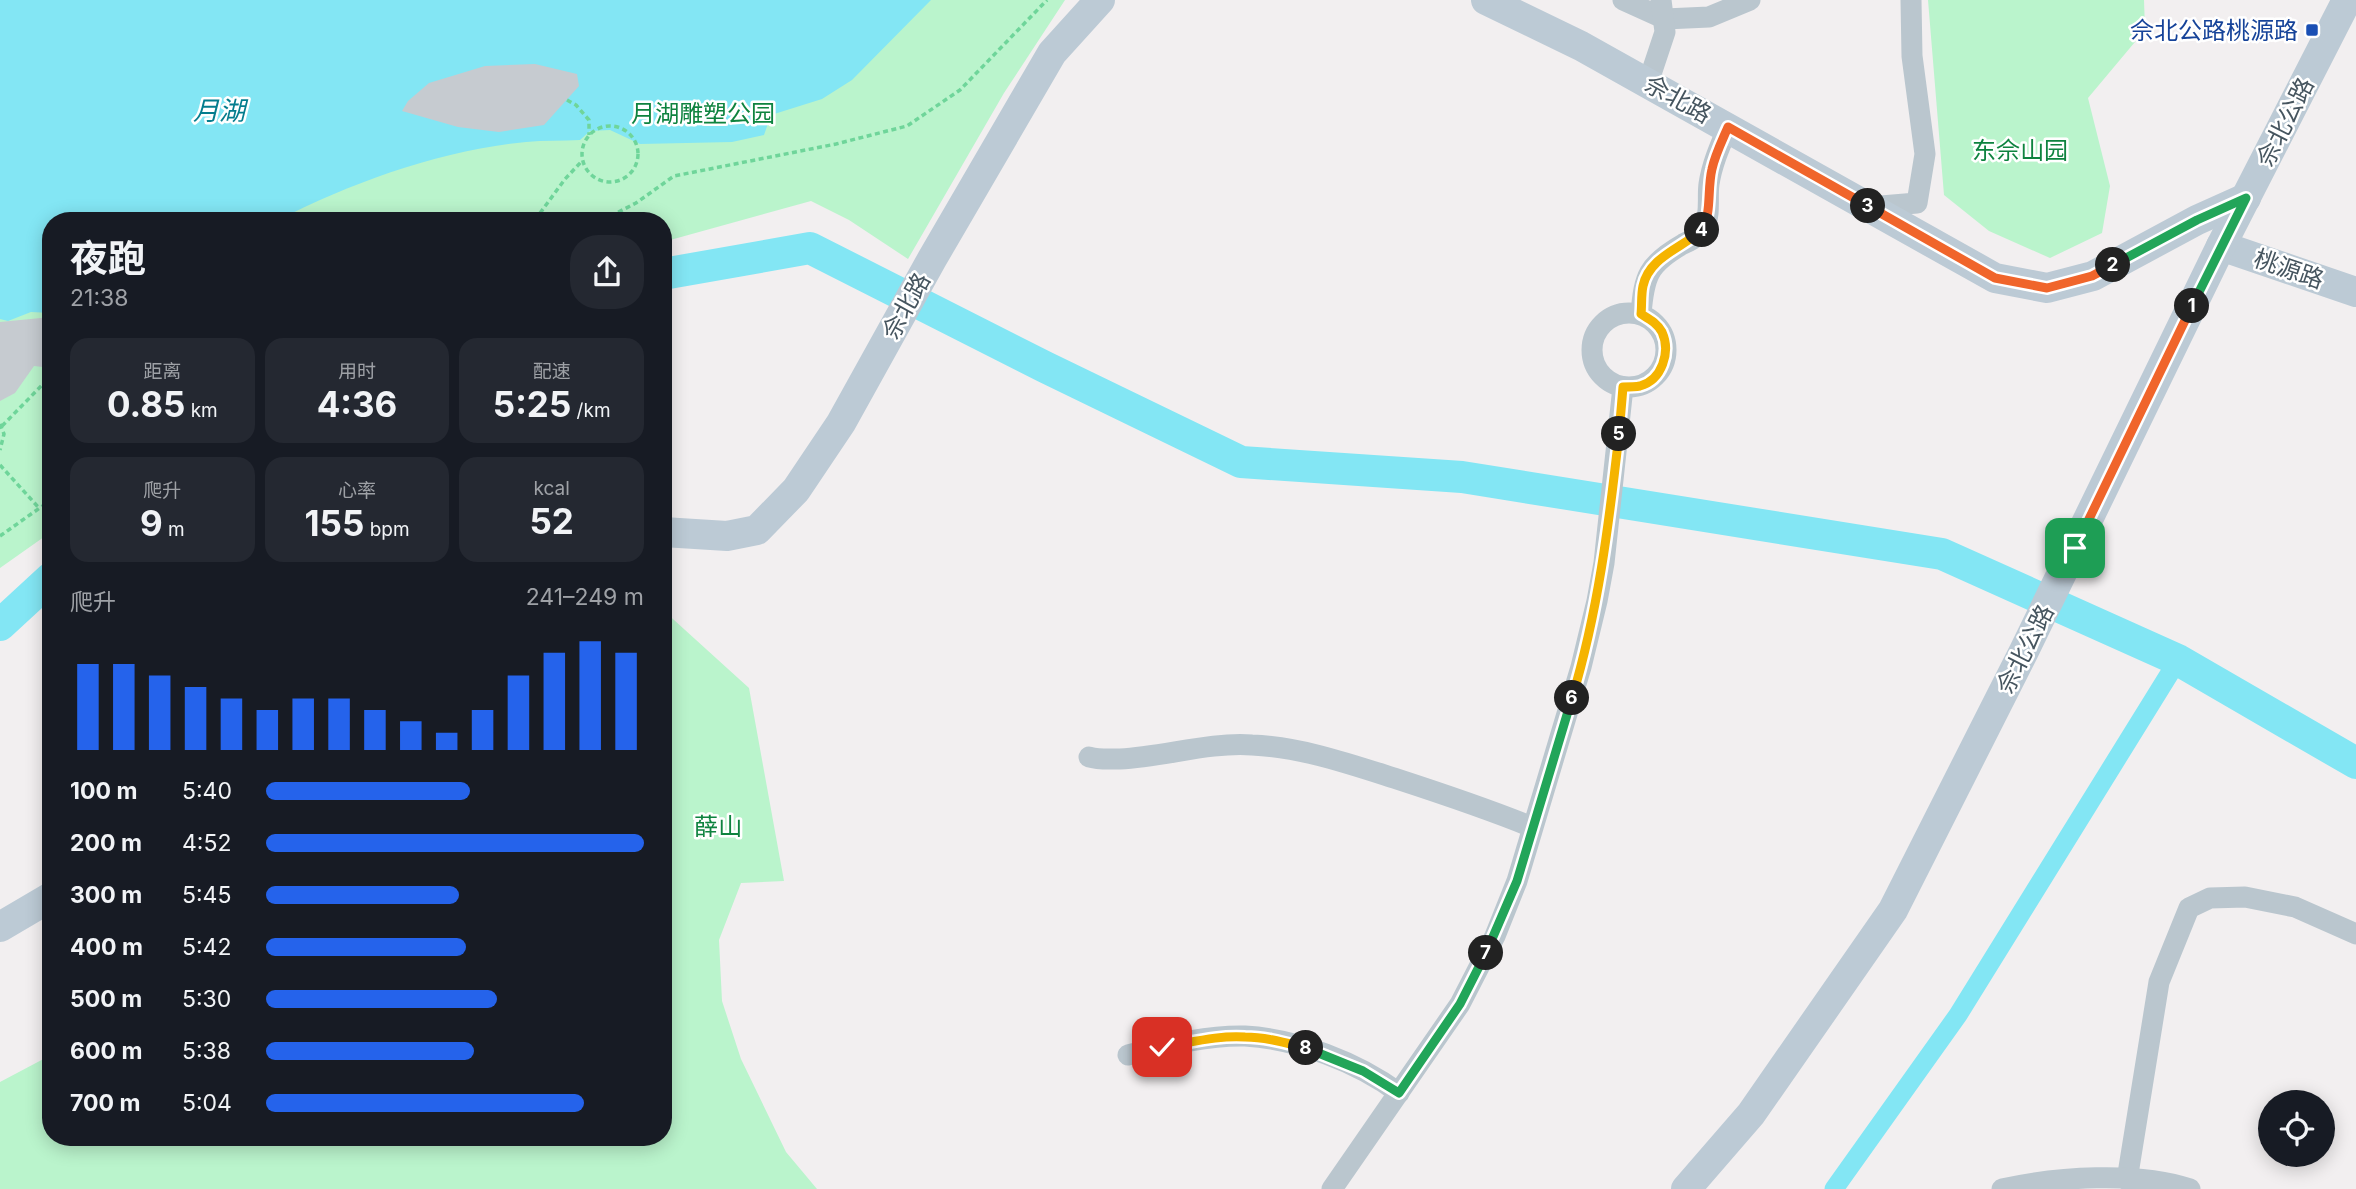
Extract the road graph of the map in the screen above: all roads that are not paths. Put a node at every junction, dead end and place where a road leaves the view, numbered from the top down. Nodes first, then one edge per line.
1 (1100, 0) edge
2 (1486, 0) edge
3 (1623, 0) edge
4 (1750, 0) edge
5 (1911, 0) edge
6 (2347, 0) edge
7 (1663, 10) edge
8 (1648, 83) junction
9 (1728, 127) junction
10 (2246, 198) junction
11 (1869, 207) junction
12 (2221, 246) junction
13 (2356, 292) edge
14 (1641, 314) junction
15 (1623, 387) junction
16 (672, 533) edge
17 (1088, 757) dead end
18 (1532, 827) junction
19 (42, 902) edge
20 (0, 927) edge
21 (2356, 934) edge
22 (1128, 1055) dead end
23 (1399, 1093) junction
24 (2127, 1180) junction
25 (1332, 1189) edge
26 (1686, 1189) edge
27 (2002, 1189) edge
28 (2190, 1189) edge

1 - 16 main road, 佘北路
2 - 8 main road, 佘北路
3 - 7 street
4 - 7 street
5 - 11 street
6 - 10 main road, 佘北公路
7 - 8 street
8 - 9 main road, 佘北路
9 - 11 main road, 佘北路
9 - 14 street
10 - 11 main road, 佘北路
10 - 12 main road, 佘北公路
12 - 13 main road, 桃源路
12 - 26 main road, 佘北公路
14 - 15 street
14 - 15 street
15 - 18 street
17 - 18 street
18 - 23 street
19 - 20 main road
21 - 24 street
22 - 23 street
23 - 25 street
24 - 27 street
24 - 28 street

